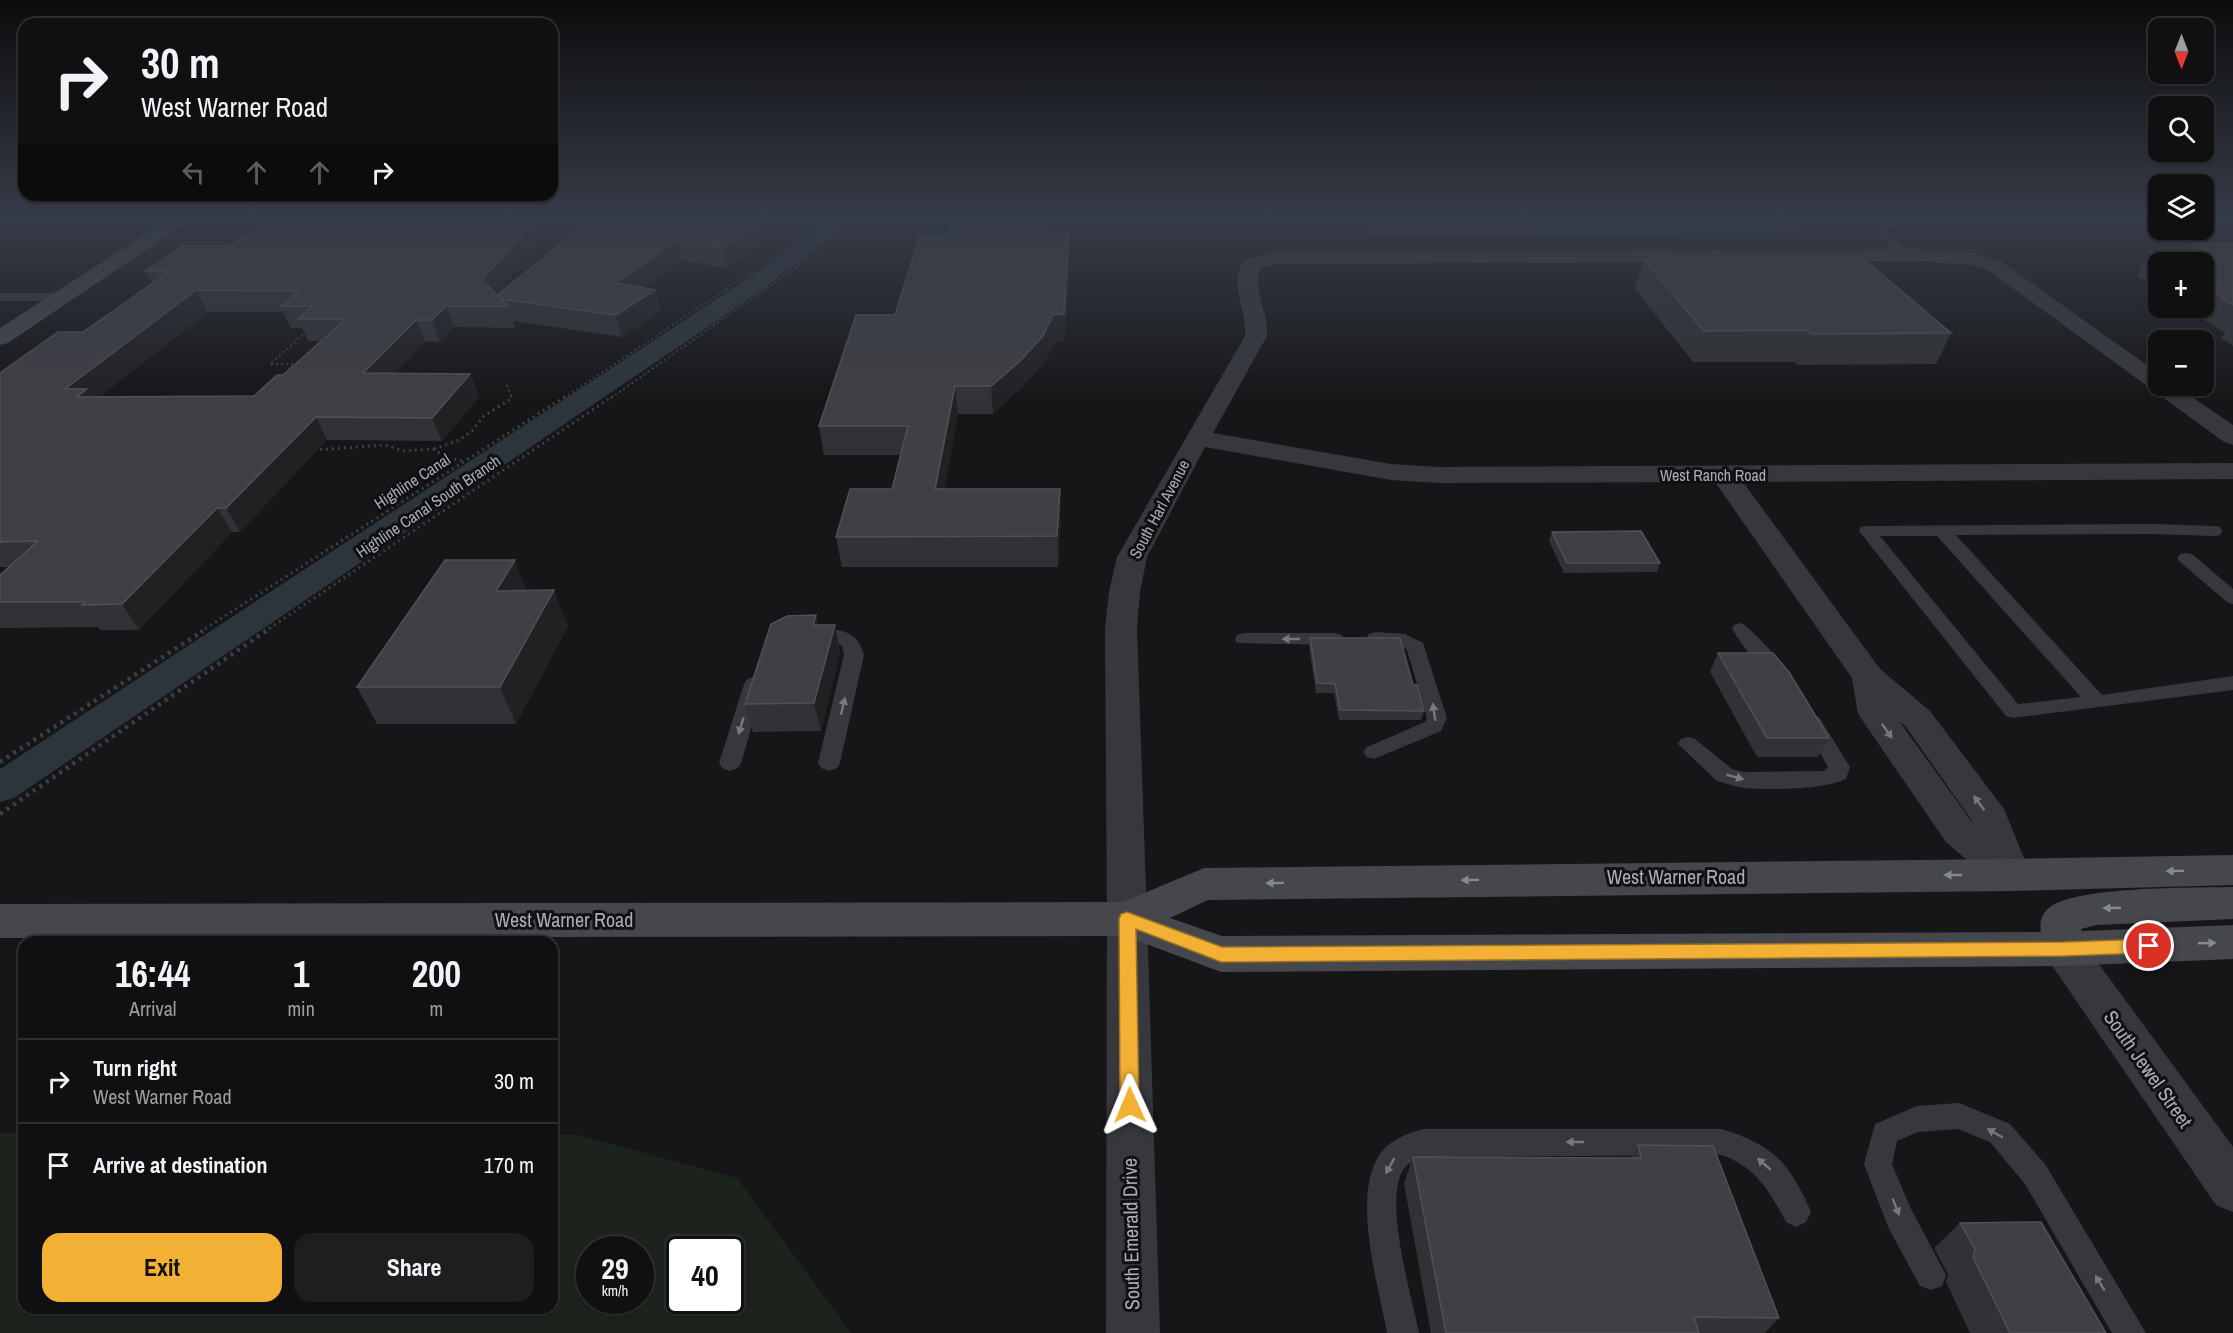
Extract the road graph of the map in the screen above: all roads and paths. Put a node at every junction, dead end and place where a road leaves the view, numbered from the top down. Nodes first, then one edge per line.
1 (91, 278) edge
2 (744, 278) edge
3 (782, 278) edge
4 (1247, 278) edge
5 (2014, 278) edge
6 (0, 297) edge
7 (62, 297) junction
8 (314, 325) edge
9 (0, 338) edge
10 (306, 364) edge
11 (2148, 376) edge
12 (507, 385) dead end
13 (2175, 396) edge
14 (2233, 437) edge
15 (1197, 438) junction
16 (305, 448) edge
17 (433, 449) junction
18 (465, 462) junction
19 (2233, 471) edge
20 (1724, 475) junction
21 (2214, 531) dead end
22 (1943, 532) junction
23 (2186, 558) dead end
24 (2233, 598) edge
25 (1741, 629) dead end
26 (795, 635) edge
27 (1244, 639) dead end
28 (761, 661) edge
29 (2233, 683) edge
30 (1788, 685) edge
31 (2097, 702) junction
32 (1800, 703) edge
33 (1688, 744) dead end
34 (1374, 752) dead end
35 (0, 762) edge
36 (730, 763) dead end
37 (829, 763) dead end
38 (0, 814) edge
39 (2233, 870) edge
40 (2011, 875) junction
41 (2233, 903) edge
42 (1127, 919) junction
43 (0, 921) edge
44 (2233, 942) edge
45 (2064, 949) junction
46 (2233, 1188) edge
47 (1796, 1212) dead end
48 (1931, 1275) dead end
49 (1133, 1333) edge
50 (1404, 1333) edge
51 (2130, 1333) edge

1 - 7 main road
2 - 18 path, Highline Canal
3 - 38 path, Highline Canal South Branch
4 - 15 street, South Harl Avenue
5 - 11 street
6 - 7 lane
7 - 9 main road
8 - 10 path
12 - 17 path
13 - 14 street
15 - 20 street, West Ranch Road
15 - 42 street, South Harl Avenue
16 - 17 path
17 - 18 path
18 - 35 path, Highline Canal
19 - 20 street, West Ranch Road
20 - 40 street
21 - 22 lane
22 - 31 lane
22 - 31 lane
23 - 24 lane
25 - 30 lane
37 -> 26 lane
34 -> 27 lane
28 -> 36 lane
29 - 31 lane
33 -> 32 lane
39 -> 40 main road, West Warner Road
40 -> 42 main road, West Warner Road
41 -> 45 main road
42 - 43 main road, West Warner Road
42 - 45 main road, West Warner Road
42 - 49 street, South Emerald Drive
45 -> 44 main road, West Warner Road
45 - 46 street, South Jewel Street
47 -> 50 lane
51 -> 48 lane

